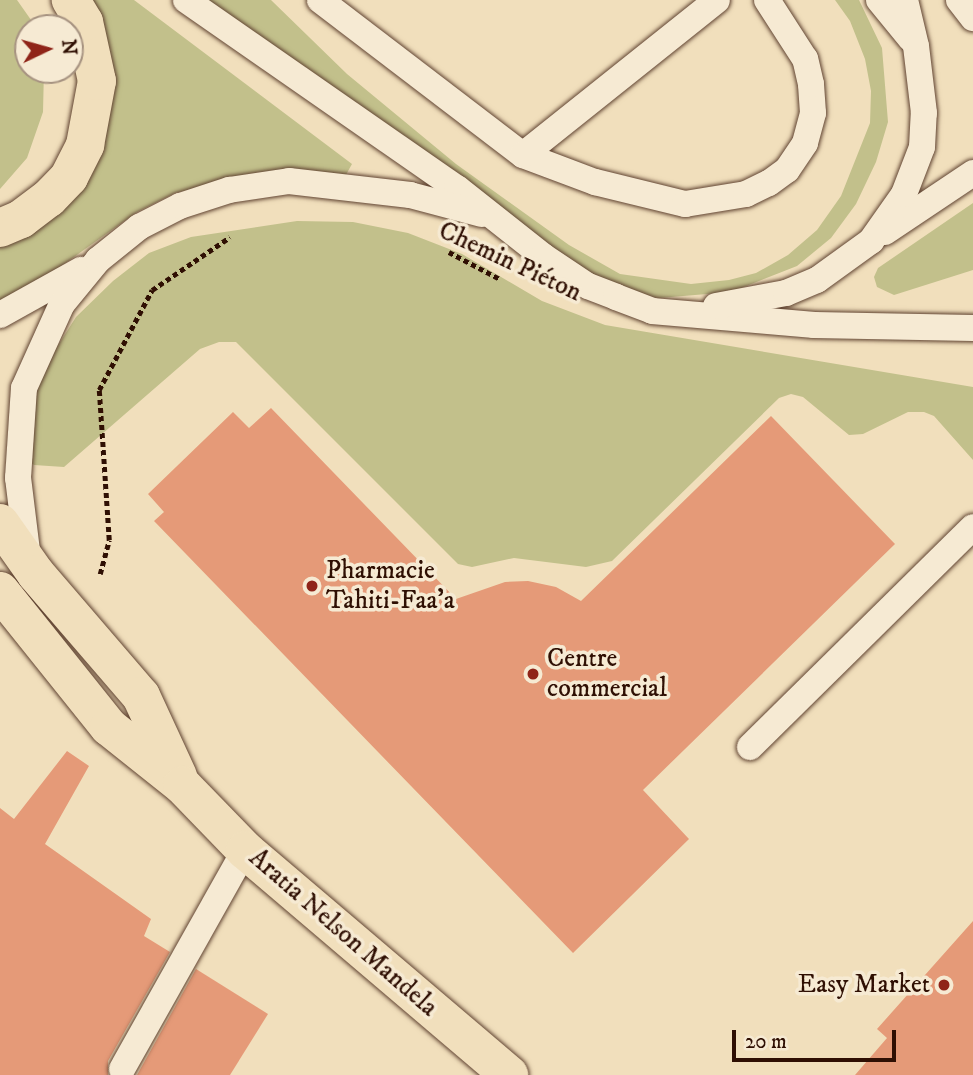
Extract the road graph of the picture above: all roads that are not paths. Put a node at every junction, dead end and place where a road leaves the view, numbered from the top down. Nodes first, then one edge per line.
1 (71, 0) edge
2 (186, 0) edge
3 (320, 0) edge
4 (717, 0) edge
5 (767, 0) edge
6 (879, 0) edge
7 (905, 0) edge
8 (959, 0) edge
9 (973, 18) edge
10 (916, 46) junction
11 (523, 155) junction
12 (973, 173) edge
13 (487, 215) junction
14 (0, 228) edge
15 (872, 241) junction
16 (98, 260) junction
17 (652, 311) junction
18 (0, 315) edge
19 (973, 328) edge
20 (0, 523) edge
21 (973, 527) edge
22 (29, 564) junction
23 (0, 591) edge
24 (750, 747) dead end
25 (182, 785) junction
26 (245, 850) junction
27 (122, 1069) dead end
28 (509, 1075) edge

1 - 14 main road
2 - 13 lane
3 - 11 lane
4 - 11 lane
5 - 11 lane
6 - 10 lane
7 - 10 lane
8 - 9 lane
10 - 15 lane
12 - 15 lane
13 - 16 lane
13 - 17 lane
15 - 17 lane
16 - 18 lane
16 - 22 lane
17 - 19 lane
20 - 22 main road, Aratia Nelson Mandela
21 - 24 lane
22 - 25 main road, Aratia Nelson Mandela
23 - 25 main road, Aratia Nelson Mandela
25 - 26 main road, Aratia Nelson Mandela
26 - 27 lane
26 - 28 main road, Aratia Nelson Mandela

